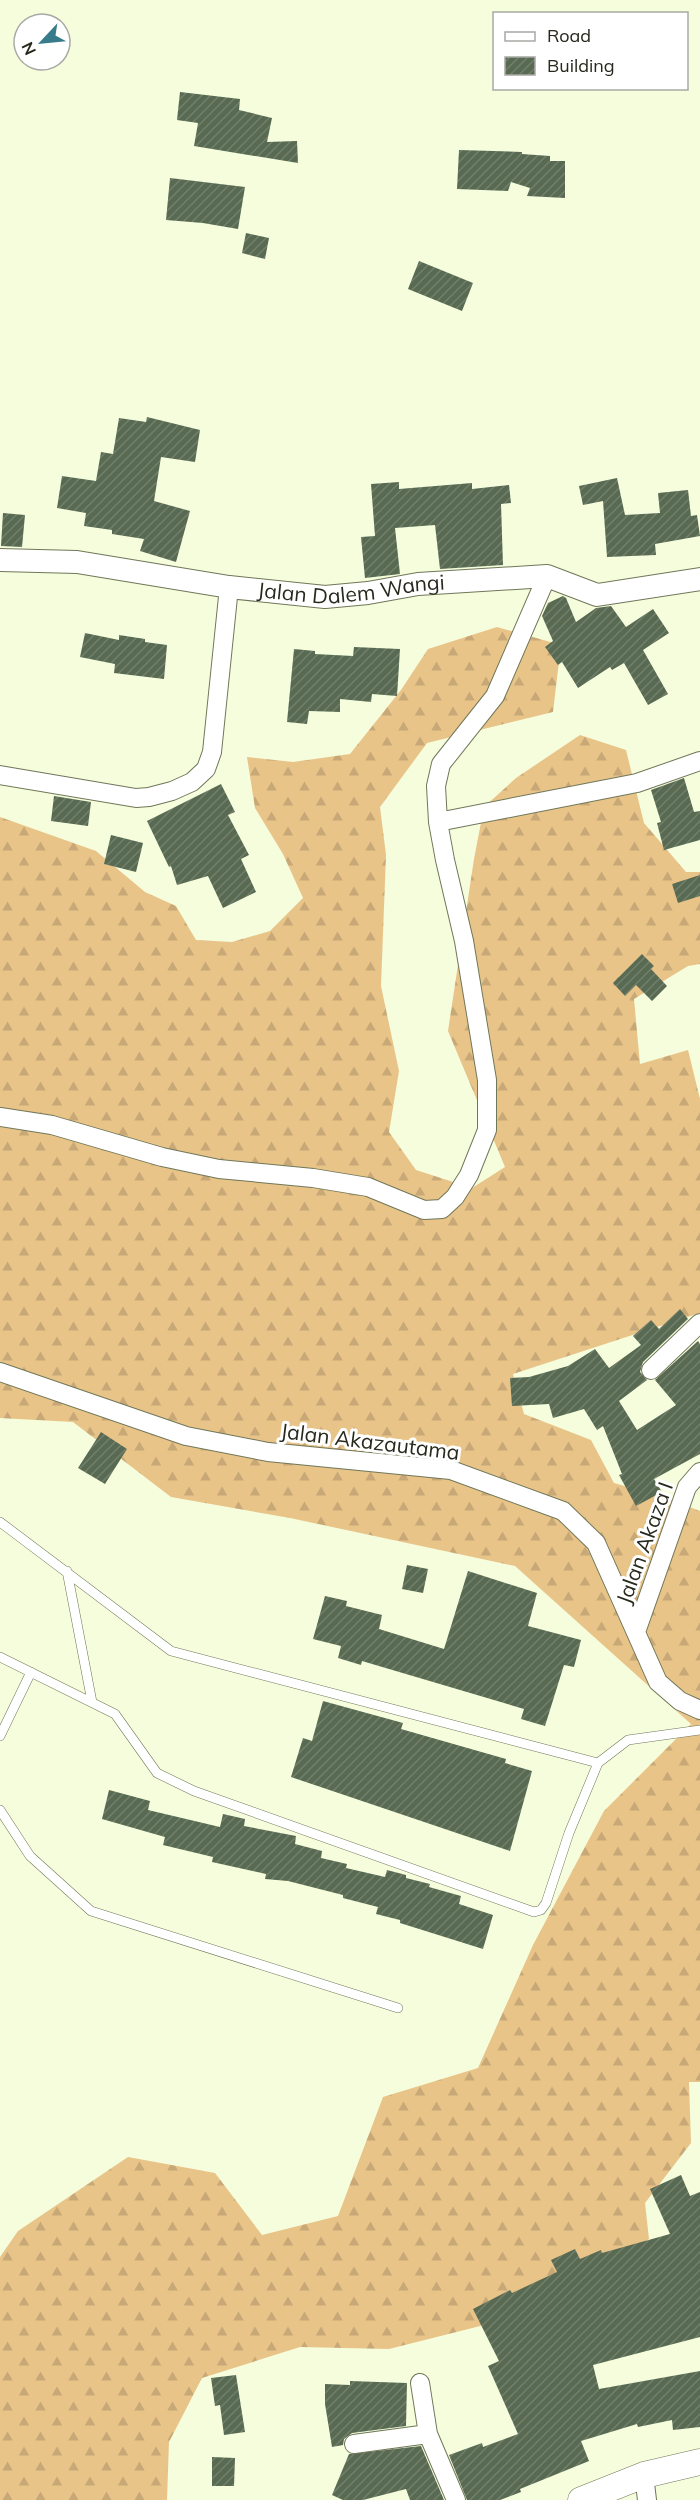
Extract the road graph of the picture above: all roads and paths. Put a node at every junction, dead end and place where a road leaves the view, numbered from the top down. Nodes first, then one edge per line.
1 (0, 560) edge
2 (547, 576) junction
3 (700, 579) edge
4 (229, 587) junction
5 (700, 761) edge
6 (0, 775) edge
7 (438, 822) junction
8 (0, 1117) edge
9 (700, 1323) edge
10 (651, 1370) dead end
11 (0, 1372) edge
12 (700, 1472) edge
13 (0, 1522) edge
14 (67, 1571) junction
15 (636, 1632) junction
16 (0, 1657) edge
17 (31, 1672) junction
18 (92, 1702) junction
19 (700, 1710) edge
20 (700, 1730) edge
21 (0, 1736) edge
22 (598, 1763) junction
23 (0, 1810) edge
24 (398, 2008) dead end
25 (420, 2383) dead end
26 (428, 2434) junction
27 (354, 2444) dead end
28 (700, 2462) edge
29 (644, 2475) junction
30 (456, 2500) edge
31 (581, 2500) edge
32 (647, 2500) edge

1 - 4 street, Jalan Dalem Wangi
2 - 3 street, Jalan Dalem Wangi
2 - 4 street, Jalan Dalem Wangi
2 - 7 street
4 - 6 street
5 - 7 street
7 - 8 street
9 - 10 street
11 - 15 street, Jalan Akazautama
12 - 15 street, Jalan Akaza I
13 - 14 lane
14 - 18 lane
14 - 22 lane
15 - 19 street, Jalan Akazautama
16 - 17 lane
17 - 18 lane
17 - 21 lane
18 - 22 lane
20 - 22 lane
23 - 24 lane
25 - 26 street
26 - 27 street
26 - 30 street
28 - 29 main road
29 - 31 main road
29 - 32 street

